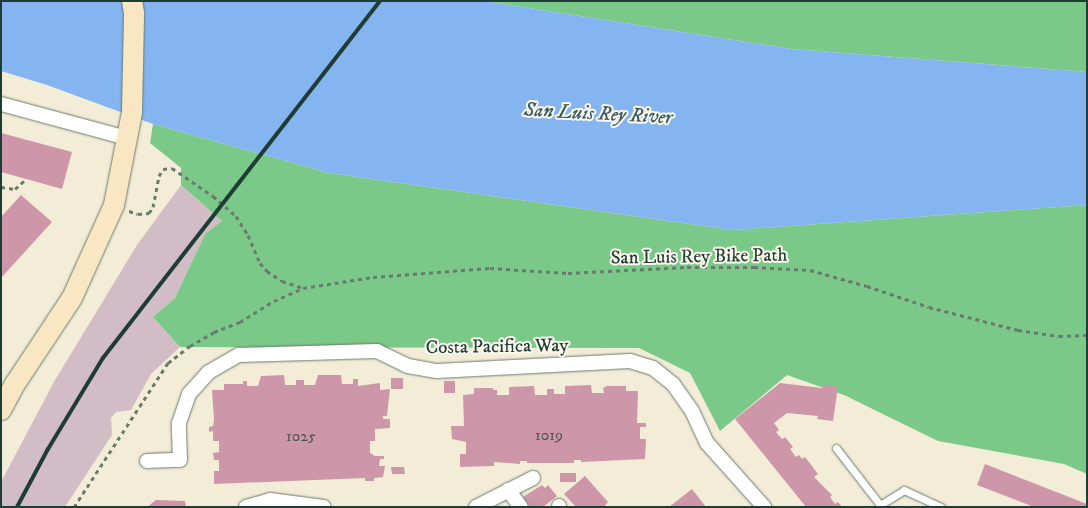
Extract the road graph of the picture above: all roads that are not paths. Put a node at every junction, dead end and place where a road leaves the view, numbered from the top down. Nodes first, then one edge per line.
1 (132, 1) edge
2 (1, 104) edge
3 (128, 135) junction
4 (1, 410) edge
5 (836, 448) dead end
6 (147, 461) dead end
7 (533, 478) dead end
8 (508, 490) junction
9 (880, 506) edge
10 (246, 507) edge
11 (324, 507) edge
12 (476, 507) edge
13 (521, 507) edge
14 (764, 507) edge
15 (941, 507) edge

1 - 3 main road
2 - 3 street
3 - 4 main road
5 - 9 lane
6 - 14 street, Costa Pacifica Way
7 - 8 street
8 - 12 street
8 - 13 street
9 - 15 lane
10 - 11 street

